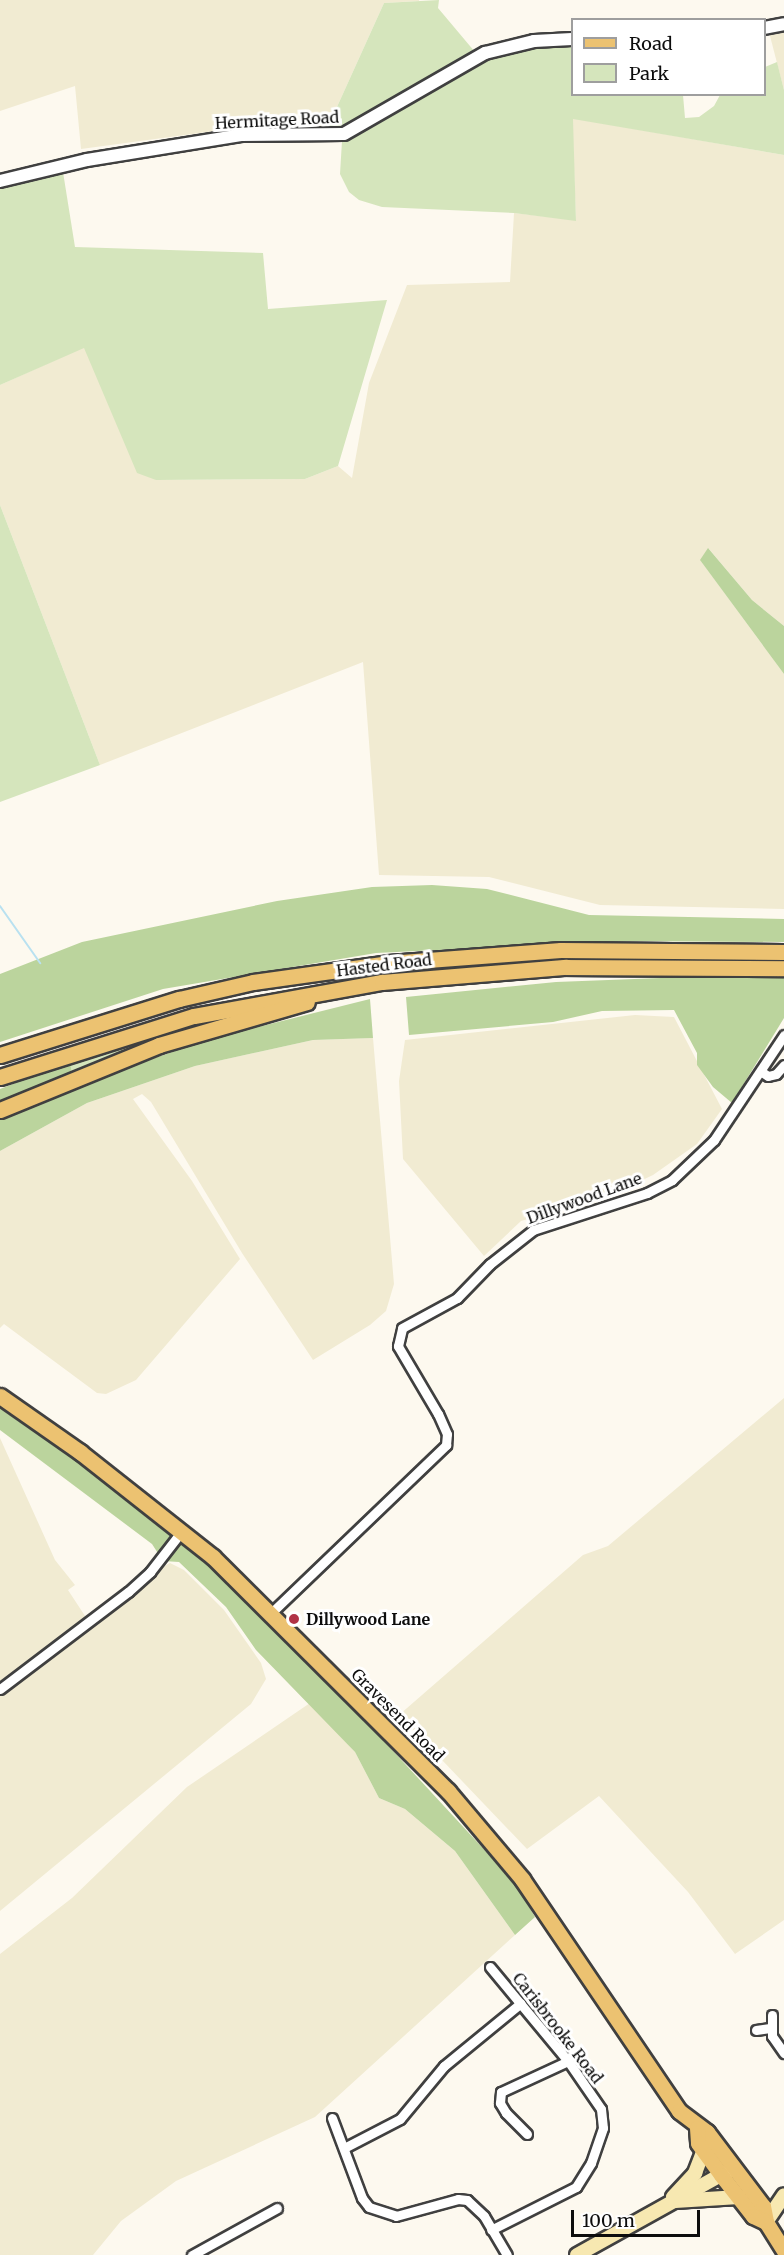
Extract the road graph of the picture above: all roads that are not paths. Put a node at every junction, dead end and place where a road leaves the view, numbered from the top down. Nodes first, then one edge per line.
1 (784, 24) edge
2 (766, 28) edge
3 (571, 39) edge
4 (0, 181) edge
5 (784, 952) edge
6 (784, 968) edge
7 (253, 982) junction
8 (382, 982) junction
9 (784, 1035) edge
10 (0, 1046) edge
11 (0, 1054) edge
12 (784, 1065) edge
13 (762, 1072) junction
14 (0, 1077) edge
15 (0, 1110) edge
16 (0, 1396) edge
17 (181, 1532) junction
18 (271, 1613) junction
19 (0, 1689) edge
20 (490, 1967) dead end
21 (521, 2004) junction
22 (772, 2015) dead end
23 (770, 2028) junction
24 (756, 2030) dead end
25 (784, 2053) edge
26 (568, 2061) junction
27 (332, 2118) dead end
28 (697, 2128) junction
29 (527, 2134) dead end
30 (344, 2148) junction
31 (704, 2150) junction
32 (728, 2171) junction
33 (784, 2194) edge
34 (746, 2196) junction
35 (670, 2202) junction
36 (277, 2208) dead end
37 (766, 2222) junction
38 (491, 2230) junction
39 (784, 2251) edge
40 (192, 2255) edge
41 (507, 2255) edge
42 (577, 2255) edge

1 - 2 street
3 - 4 street, Hermitage Road
5 - 7 main road, Hasted Road
6 - 8 main road, Hasted Road
7 - 10 main road
7 - 11 main road, Hasted Road
8 - 14 main road, Hasted Road
8 - 15 main road
9 - 13 street, Dillywood Lane
12 - 13 street
13 - 18 street, Dillywood Lane
16 - 17 main road, Gravesend Road
17 - 18 main road, Gravesend Road
17 - 19 street
18 - 28 main road, Gravesend Road
20 - 21 street, Carisbrooke Road
21 - 26 street, Carisbrooke Road
21 - 30 street
22 - 23 street
23 - 24 street
23 - 25 street
26 - 29 street
26 - 38 street, Carisbrooke Road
27 - 30 street
28 - 31 main road, Gravesend Road
28 - 32 main road, Gravesend Road
30 - 38 street
31 - 32 main road, Gravesend Road
31 - 35 main road
32 - 34 main road, Gravesend Road
32 - 35 main road
33 - 34 main road
33 - 37 main road
34 - 35 main road
34 - 37 main road, Gravesend Road
35 - 42 main road
36 - 40 street
37 - 39 main road, Gravesend Road
38 - 41 street

